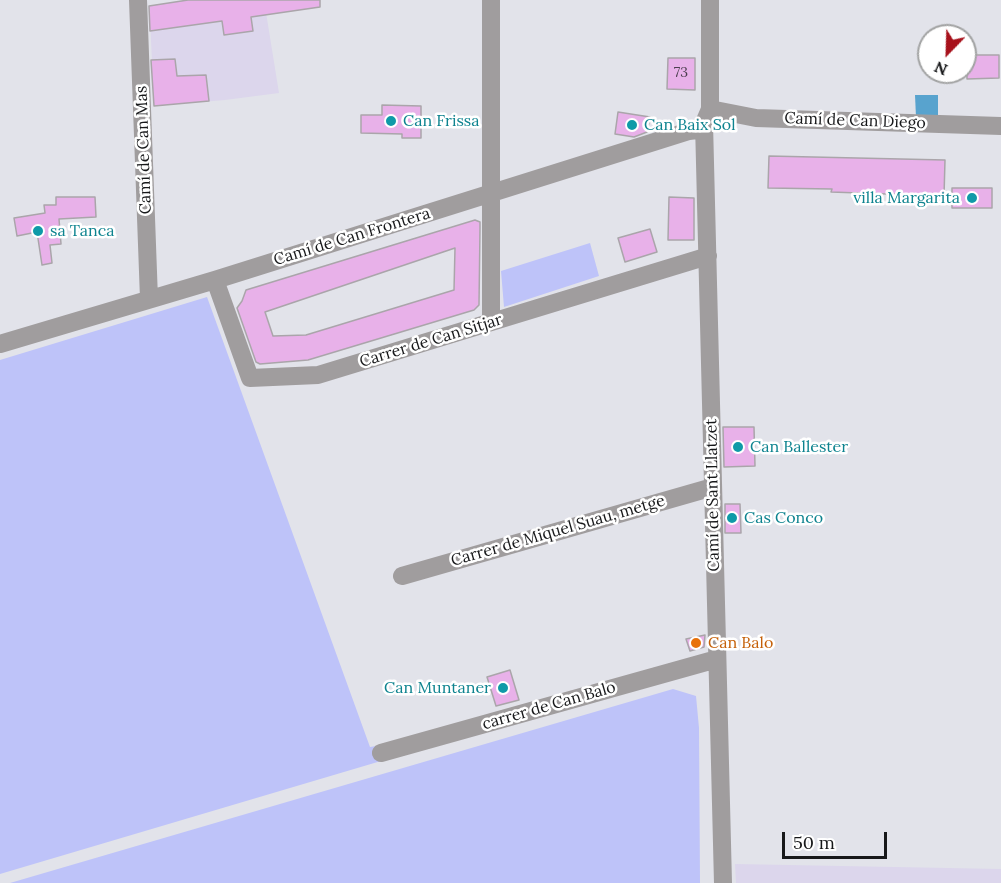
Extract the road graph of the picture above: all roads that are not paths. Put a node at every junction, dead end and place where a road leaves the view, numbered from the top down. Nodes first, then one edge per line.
1 (138, 0) edge
2 (491, 0) edge
3 (710, 0) edge
4 (710, 109) junction
5 (1001, 126) edge
6 (705, 129) junction
7 (492, 194) junction
8 (708, 256) junction
9 (215, 280) junction
10 (149, 299) junction
11 (491, 322) junction
12 (0, 344) edge
13 (713, 487) junction
14 (402, 576) dead end
15 (717, 659) junction
16 (381, 753) dead end
17 (723, 883) edge

1 - 10 street, Camí de Can Mas
2 - 7 street
3 - 4 street, Camí de Sant Llatzet
4 - 5 street, Camí de Can Diego
4 - 6 street, Camí de Sant Llatzet
6 - 7 street, Camí de Can Frontera
6 - 8 street, Camí de Sant Llatzet
7 - 9 street, Camí de Can Frontera
7 - 11 street
8 - 11 street, Carrer de Can Sitjar
8 - 13 street, Camí de Sant Llatzet
9 - 10 street, Camí de Can Frontera
9 - 11 street, Carrer de Can Sitjar
10 - 12 street, Camí de Can Frontera
13 - 14 street, Carrer de Miquel Suau, metge
13 - 15 street, Camí de Sant Llatzet
15 - 16 street, carrer de Can Balo
15 - 17 street, Camí de Sant Llatzet

